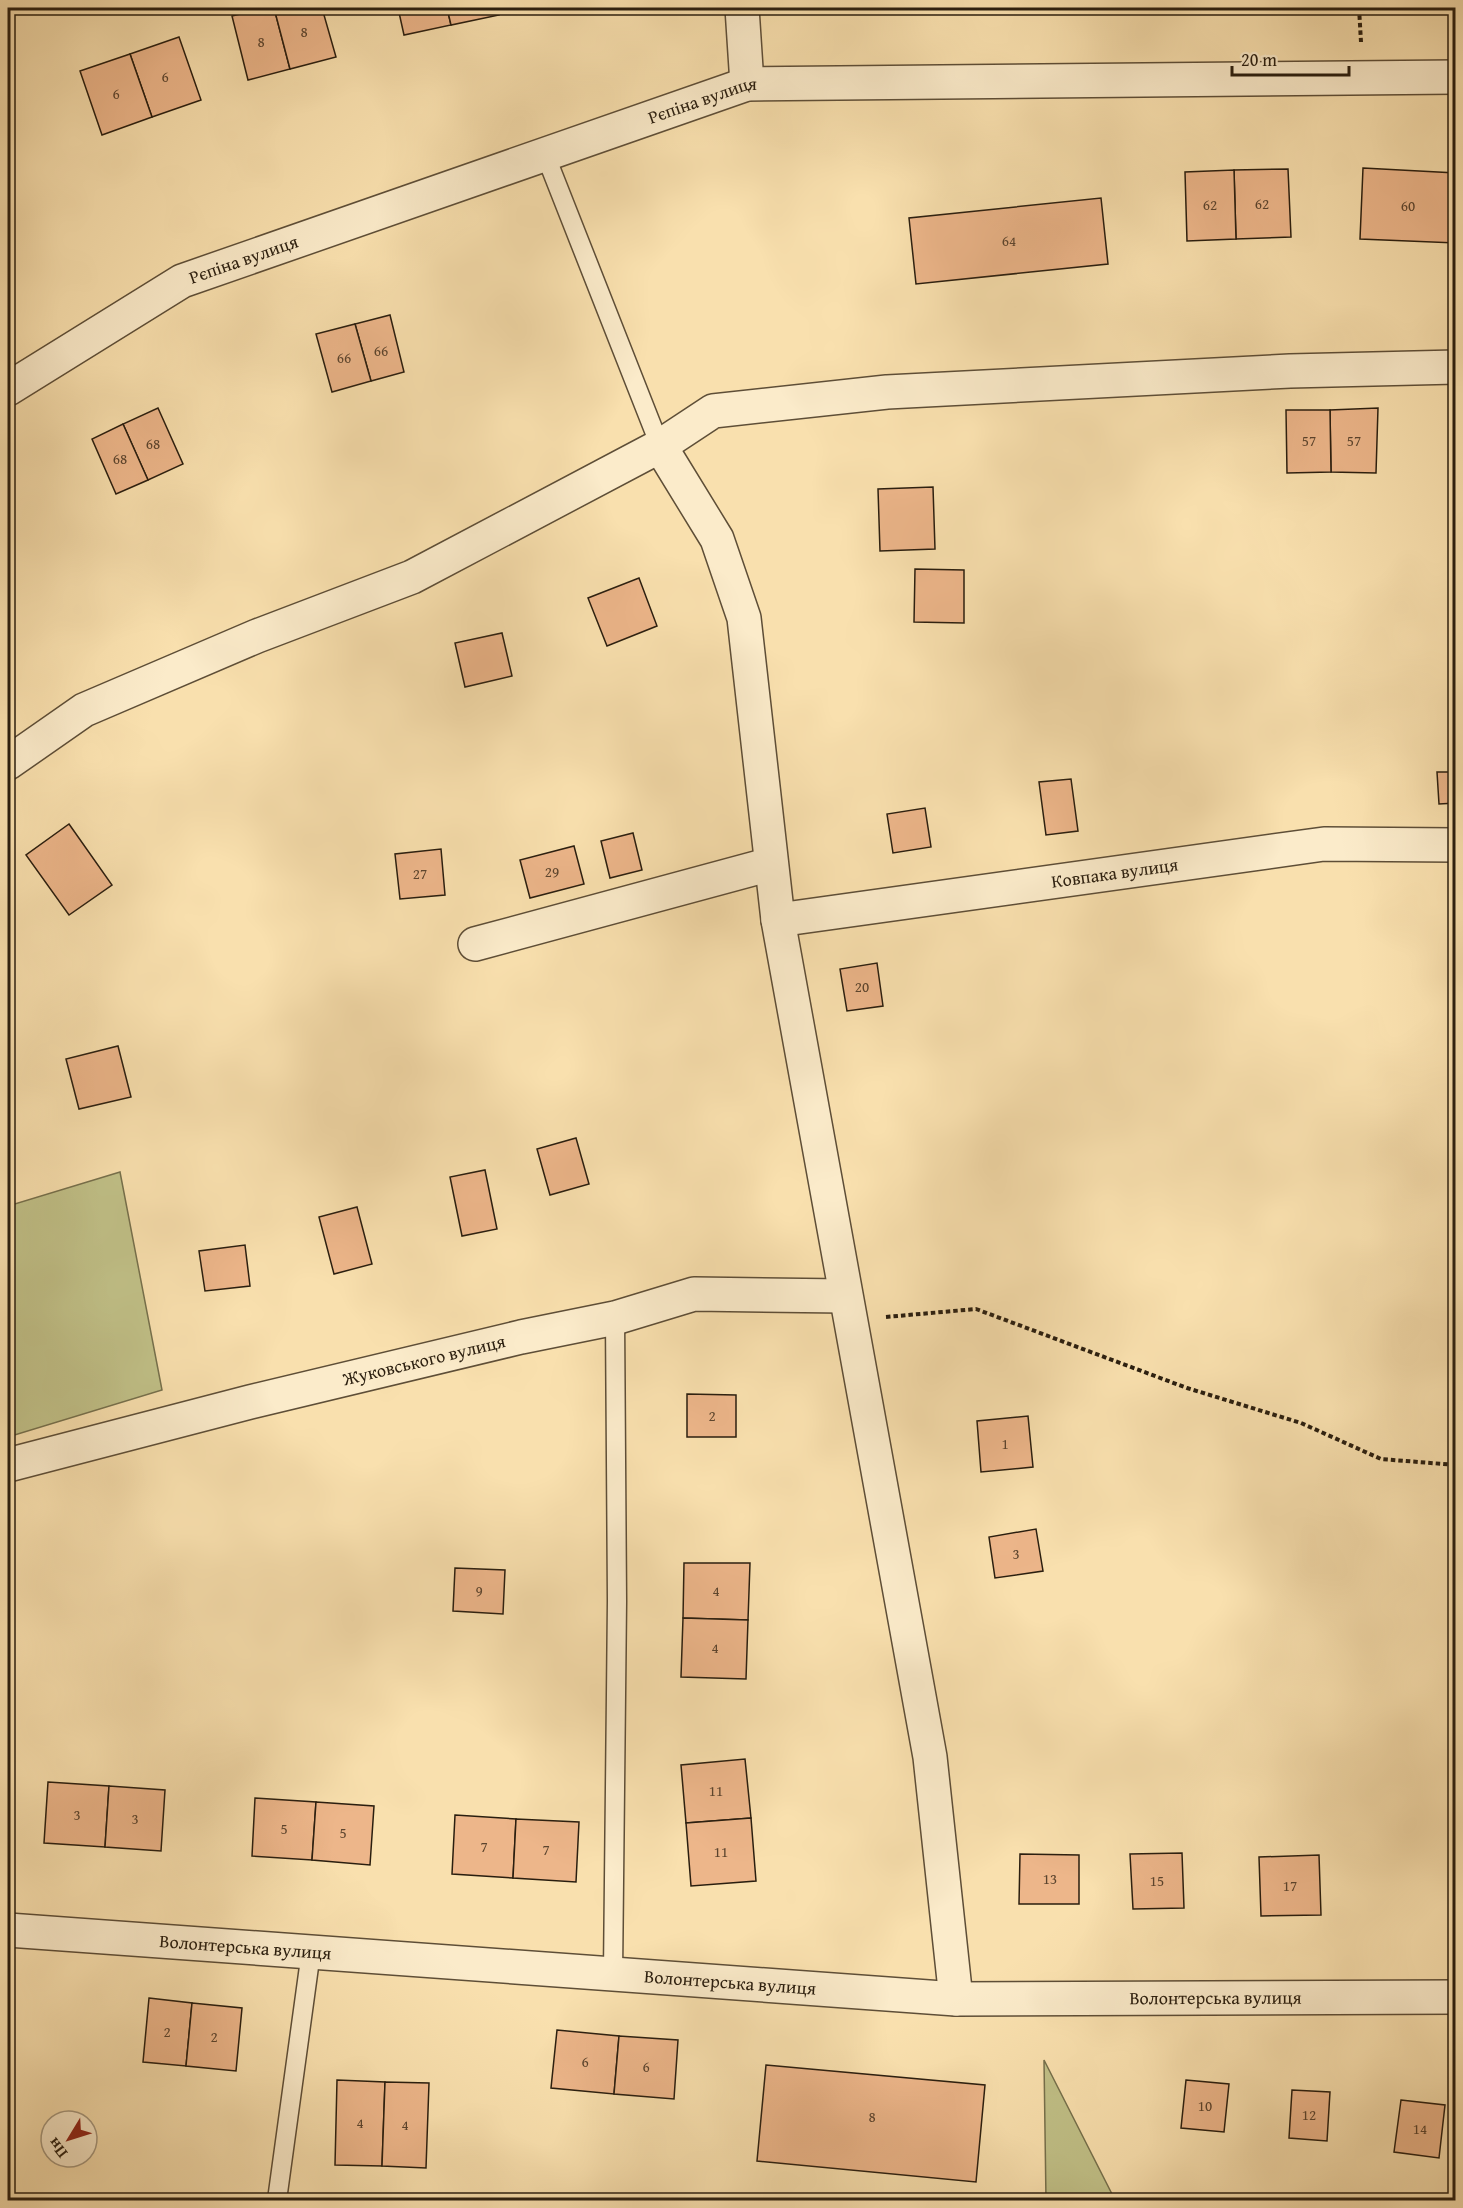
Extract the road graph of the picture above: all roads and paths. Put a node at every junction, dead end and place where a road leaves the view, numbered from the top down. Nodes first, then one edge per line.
1 (742, 8) edge
2 (1455, 77) edge
3 (747, 84) junction
4 (545, 154) junction
5 (1455, 368) edge
6 (8, 389) edge
7 (660, 446) junction
8 (8, 763) edge
9 (1455, 845) edge
10 (771, 864) junction
11 (778, 920) junction
12 (475, 944) dead end
13 (847, 1308) junction
14 (615, 1318) junction
15 (8, 1465) edge
16 (1455, 1465) edge
17 (8, 1930) edge
18 (311, 1952) junction
19 (613, 1974) junction
20 (1455, 1997) edge
21 (956, 1999) junction
22 (277, 2200) edge

1 - 3 street
2 - 3 street, Рєпіна вулиця
3 - 4 street, Рєпіна вулиця
4 - 6 street, Рєпіна вулиця
4 - 7 lane
5 - 7 street
7 - 8 street
7 - 10 street
9 - 11 street, Ковпака вулиця
10 - 11 street
10 - 12 street
11 - 13 street
13 - 14 street, Жуковського вулиця
13 - 16 path
13 - 21 street
14 - 15 street, Жуковського вулиця
14 - 19 lane
17 - 18 street, Волонтерська вулиця
18 - 19 street, Волонтерська вулиця
18 - 22 lane
19 - 21 street, Волонтерська вулиця
20 - 21 street, Волонтерська вулиця

